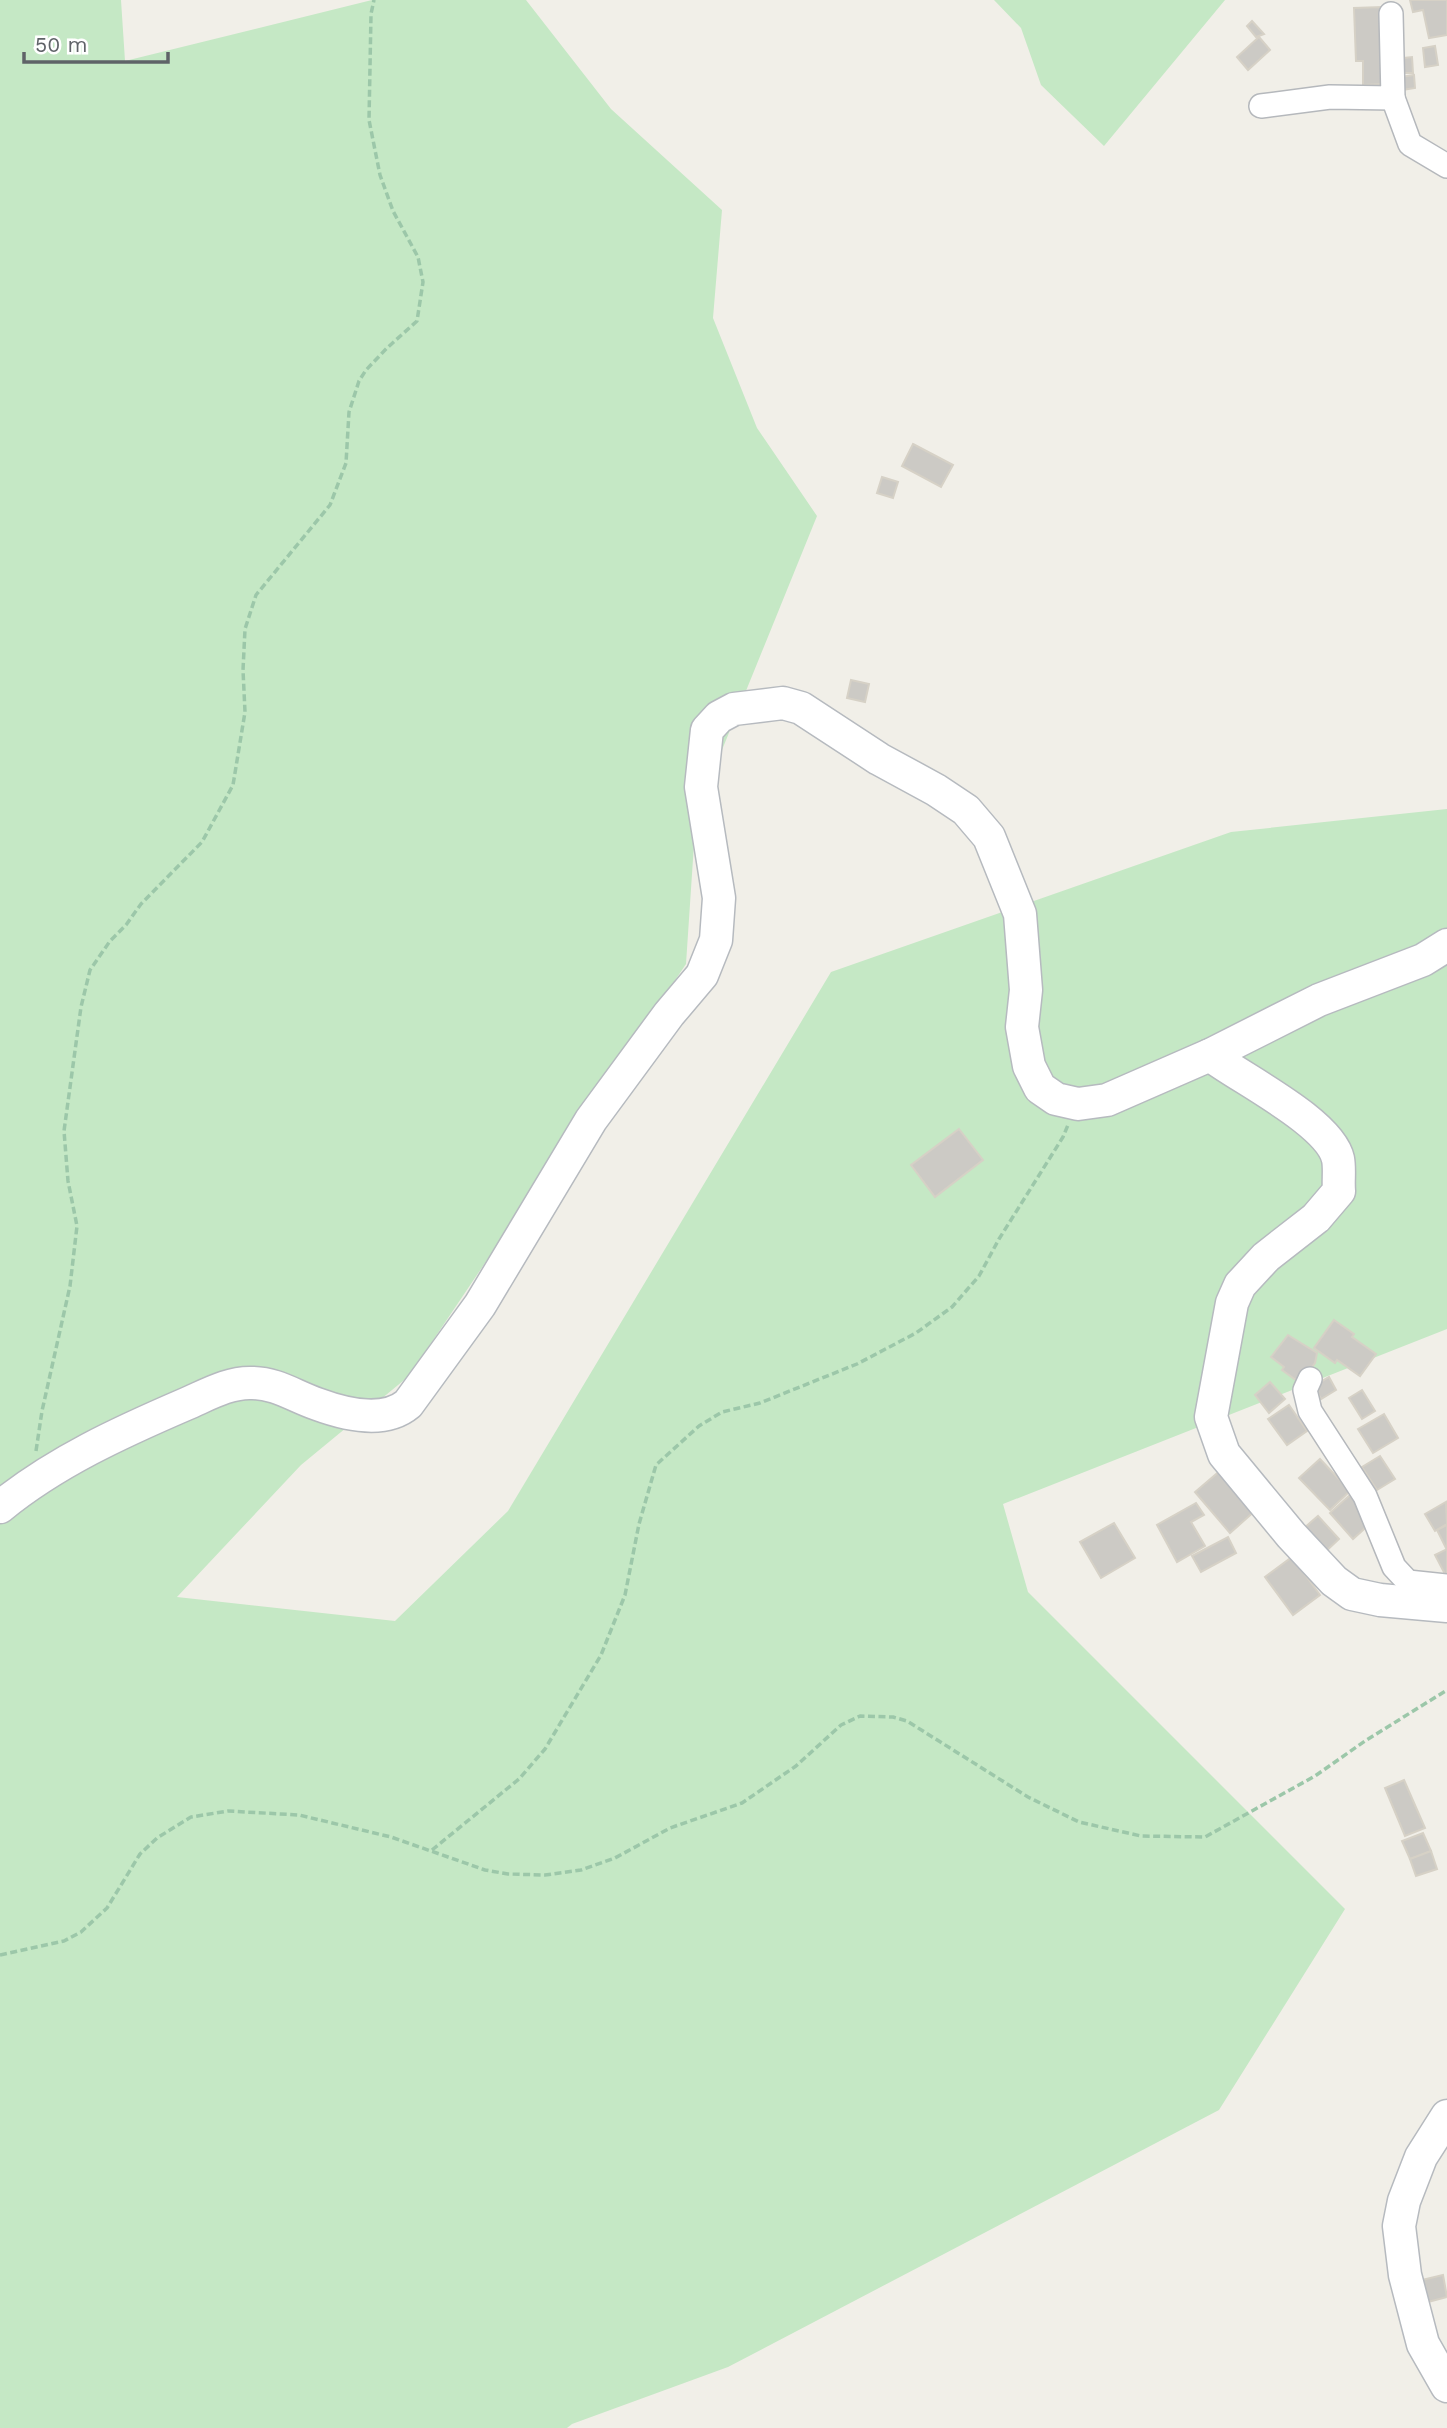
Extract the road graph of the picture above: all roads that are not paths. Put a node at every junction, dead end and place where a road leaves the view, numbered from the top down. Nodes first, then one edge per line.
1 (1391, 14) dead end
2 (1393, 98) junction
3 (1261, 106) dead end
4 (1447, 166) edge
5 (1447, 945) edge
6 (1210, 1055) junction
7 (1310, 1379) dead end
8 (0, 1507) edge
9 (1447, 1586) edge
10 (1447, 1606) edge
11 (1447, 2116) edge
12 (1447, 2386) edge

1 - 2 street
2 - 3 street
2 - 4 street
5 - 6 street
6 - 8 street
6 - 10 street
7 - 9 street
11 - 12 street

